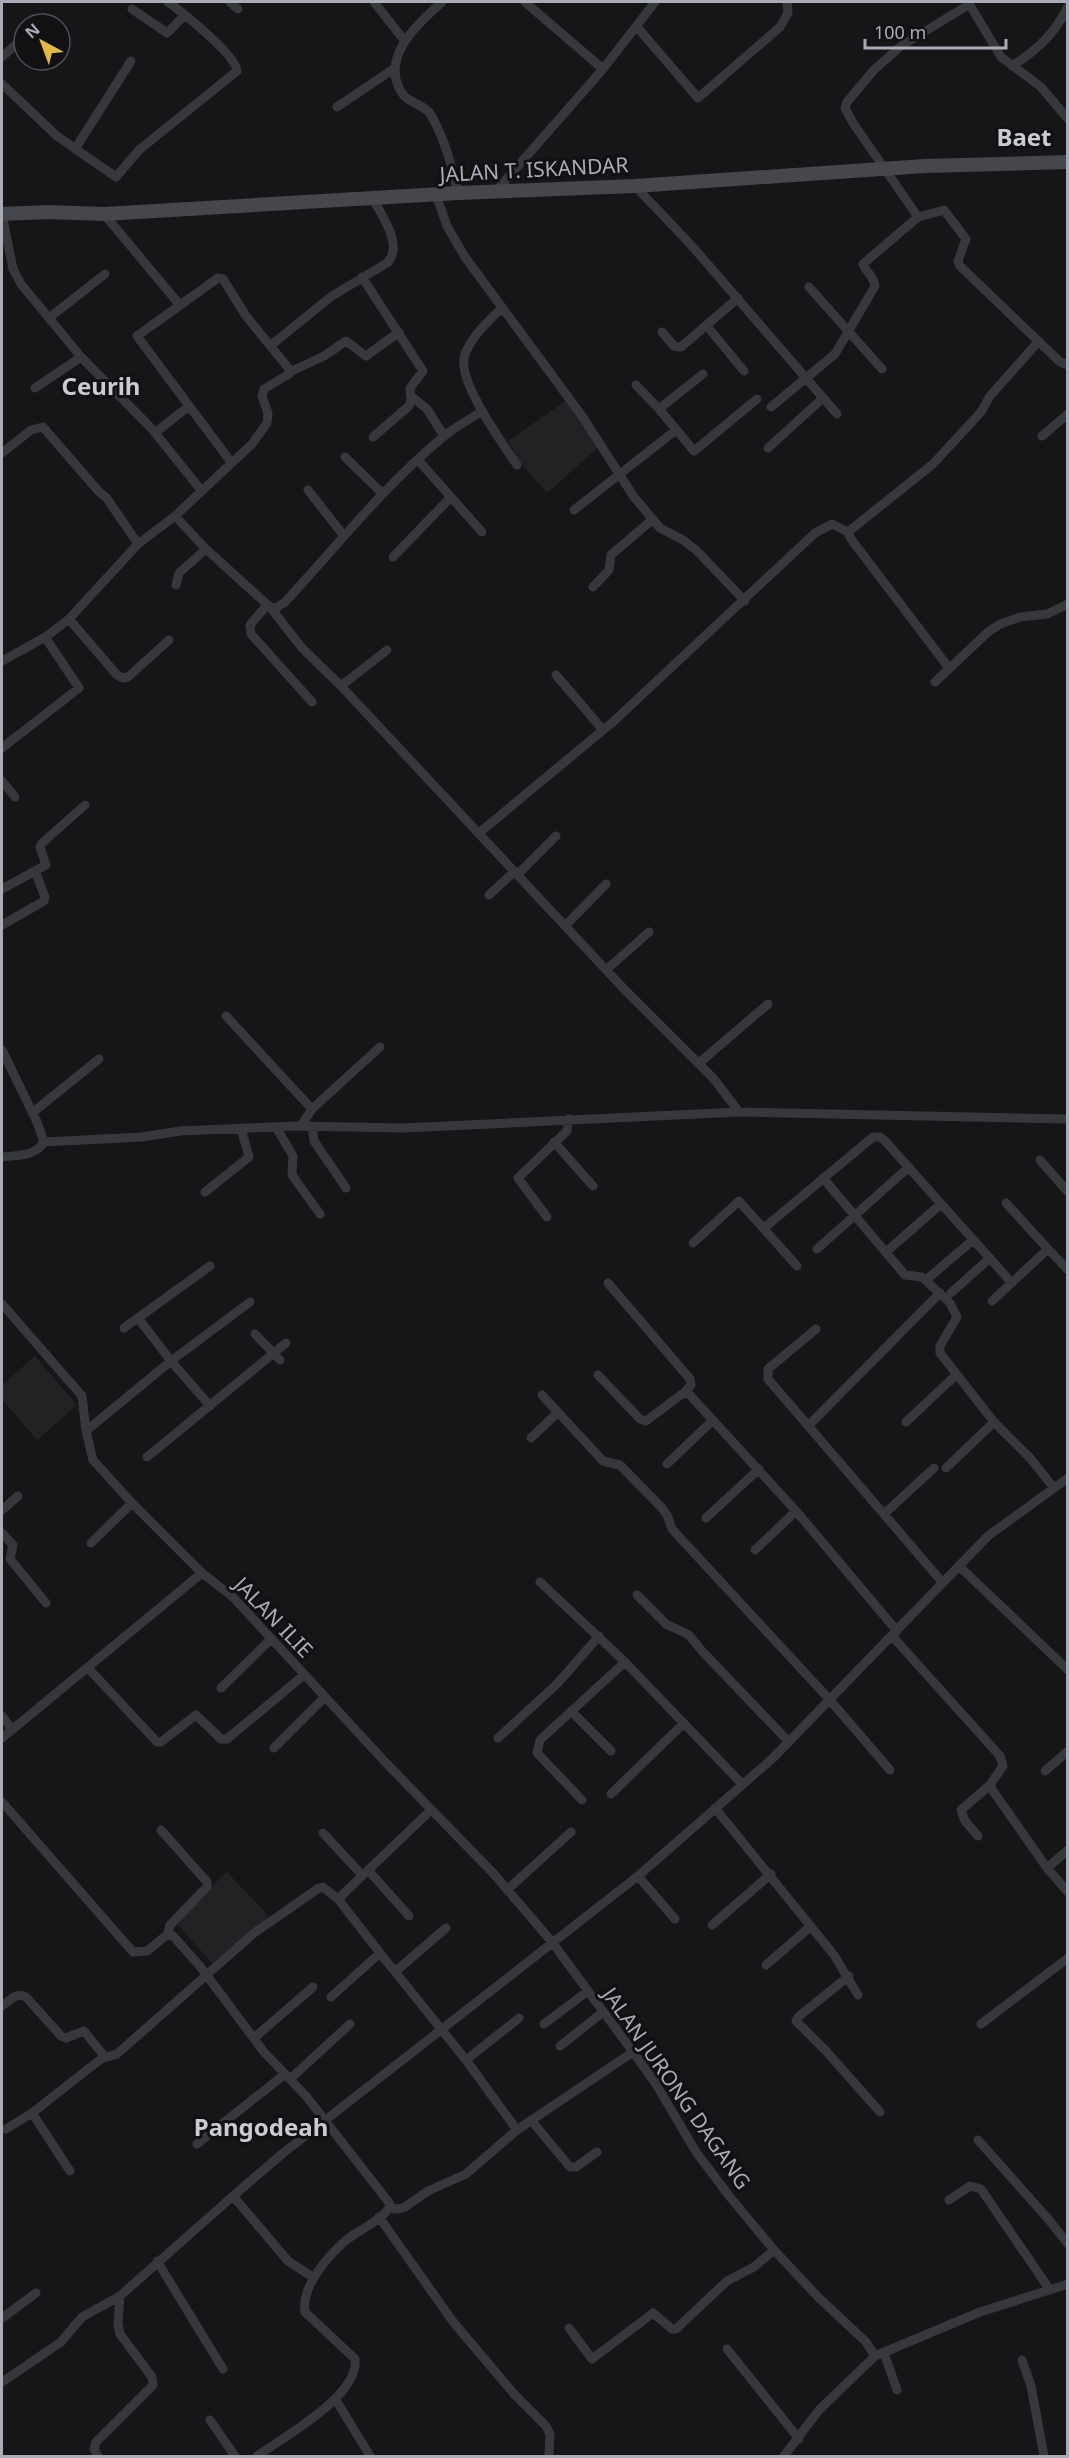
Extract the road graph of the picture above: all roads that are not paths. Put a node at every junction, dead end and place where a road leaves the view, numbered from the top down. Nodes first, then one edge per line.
1 (168, 2) edge
2 (230, 2) edge
3 (374, 2) edge
4 (442, 2) edge
5 (525, 2) edge
6 (655, 2) edge
7 (787, 2) edge
8 (969, 3) edge
9 (1068, 6) edge
10 (132, 9) dead end
11 (238, 9) dead end
12 (185, 15) junction
13 (637, 27) junction
14 (404, 40) junction
15 (130, 61) dead end
16 (1012, 66) junction
17 (394, 68) junction
18 (603, 69) junction
19 (2, 84) edge
20 (337, 107) dead end
21 (1067, 119) edge
22 (75, 149) junction
23 (1068, 162) edge
24 (885, 170) junction
25 (635, 186) junction
26 (496, 191) junction
27 (458, 193) junction
28 (436, 195) junction
29 (373, 199) junction
30 (2, 214) edge
31 (105, 214) junction
32 (918, 217) junction
33 (105, 274) dead end
34 (362, 277) junction
35 (809, 287) dead end
36 (738, 298) junction
37 (178, 304) junction
38 (502, 308) junction
39 (49, 318) junction
40 (707, 326) junction
41 (399, 332) junction
42 (662, 332) dead end
43 (849, 332) junction
44 (1040, 341) junction
45 (270, 346) junction
46 (81, 357) junction
47 (1068, 365) edge
48 (882, 369) dead end
49 (744, 370) dead end
50 (290, 372) junction
51 (703, 374) dead end
52 (806, 378) junction
53 (636, 386) dead end
54 (35, 388) dead end
55 (411, 396) junction
56 (823, 398) junction
57 (758, 399) dead end
58 (189, 406) junction
59 (771, 407) dead end
60 (659, 409) junction
61 (481, 412) junction
62 (837, 414) dead end
63 (1068, 414) edge
64 (676, 430) junction
65 (155, 433) junction
66 (444, 436) junction
67 (1042, 436) dead end
68 (373, 437) dead end
69 (2, 438) edge
70 (768, 448) dead end
71 (5, 450) edge
72 (345, 457) dead end
73 (418, 460) junction
74 (231, 462) junction
75 (517, 465) dead end
76 (619, 473) junction
77 (201, 490) junction
78 (308, 490) dead end
79 (383, 494) junction
80 (451, 497) junction
81 (574, 510) dead end
82 (175, 516) junction
83 (653, 519) junction
84 (482, 532) dead end
85 (848, 532) junction
86 (344, 536) junction
87 (138, 544) junction
88 (206, 549) junction
89 (393, 557) dead end
90 (176, 585) dead end
91 (593, 587) dead end
92 (745, 601) junction
93 (268, 606) junction
94 (1068, 606) edge
95 (69, 619) junction
96 (45, 637) junction
97 (169, 640) dead end
98 (387, 650) dead end
99 (2, 661) edge
100 (949, 668) junction
101 (556, 675) dead end
102 (935, 682) dead end
103 (341, 686) junction
104 (312, 702) dead end
105 (603, 730) junction
106 (2, 748) edge
107 (2, 781) edge
108 (15, 797) dead end
109 (85, 805) dead end
110 (479, 833) junction
111 (556, 836) dead end
112 (35, 871) junction
113 (516, 872) junction
114 (606, 884) dead end
115 (2, 889) edge
116 (489, 895) dead end
117 (2, 925) edge
118 (566, 925) junction
119 (649, 932) dead end
120 (606, 970) junction
121 (768, 1005) dead end
122 (226, 1016) dead end
123 (381, 1047) dead end
124 (2, 1050) edge
125 (99, 1059) dead end
126 (699, 1063) junction
127 (312, 1109) junction
128 (739, 1112) junction
129 (32, 1113) junction
130 (569, 1119) junction
131 (1068, 1119) edge
132 (276, 1126) junction
133 (301, 1126) junction
134 (312, 1126) junction
135 (241, 1128) junction
136 (44, 1142) junction
137 (554, 1142) junction
138 (2, 1157) edge
139 (1040, 1160) dead end
140 (909, 1167) junction
141 (823, 1178) junction
142 (593, 1186) dead end
143 (346, 1188) dead end
144 (205, 1192) dead end
145 (1068, 1192) edge
146 (1006, 1203) dead end
147 (941, 1204) junction
148 (320, 1214) dead end
149 (854, 1215) junction
150 (548, 1217) dead end
151 (764, 1228) junction
152 (973, 1240) junction
153 (693, 1243) dead end
154 (817, 1249) dead end
155 (1048, 1249) junction
156 (886, 1252) junction
157 (990, 1258) junction
158 (210, 1266) dead end
159 (797, 1266) dead end
160 (1068, 1270) edge
161 (926, 1280) junction
162 (1011, 1282) junction
163 (608, 1283) dead end
164 (940, 1293) junction
165 (951, 1293) dead end
166 (992, 1301) dead end
167 (249, 1302) dead end
168 (2, 1306) edge
169 (138, 1318) junction
170 (124, 1328) dead end
171 (816, 1329) dead end
172 (255, 1334) dead end
173 (286, 1342) dead end
174 (276, 1357) junction
175 (171, 1361) junction
176 (598, 1375) dead end
177 (956, 1375) junction
178 (685, 1392) junction
179 (542, 1395) dead end
180 (210, 1406) junction
181 (558, 1412) junction
182 (713, 1420) junction
183 (906, 1422) dead end
184 (994, 1422) junction
185 (808, 1425) junction
186 (86, 1431) junction
187 (531, 1438) dead end
188 (147, 1457) dead end
189 (667, 1464) dead end
190 (946, 1467) dead end
191 (934, 1468) dead end
192 (759, 1469) junction
193 (1066, 1482) edge
194 (1054, 1488) junction
195 (18, 1496) dead end
196 (132, 1503) junction
197 (2, 1510) edge
198 (796, 1511) junction
199 (884, 1514) junction
200 (706, 1518) dead end
201 (2, 1533) edge
202 (91, 1544) dead end
203 (755, 1550) dead end
204 (959, 1566) junction
205 (202, 1573) junction
206 (540, 1582) dead end
207 (943, 1583) junction
208 (637, 1595) dead end
209 (46, 1603) dead end
210 (895, 1633) junction
211 (599, 1636) junction
212 (271, 1639) junction
213 (625, 1662) junction
214 (88, 1668) junction
215 (1068, 1670) edge
216 (304, 1675) junction
217 (221, 1688) dead end
218 (325, 1697) junction
219 (830, 1699) junction
220 (571, 1711) junction
221 (2, 1716) edge
222 (683, 1724) junction
223 (11, 1728) junction
224 (2, 1738) edge
225 (498, 1738) dead end
226 (788, 1741) junction
227 (274, 1748) dead end
228 (611, 1750) dead end
229 (1068, 1751) edge
230 (890, 1770) dead end
231 (1046, 1771) dead end
232 (742, 1784) junction
233 (990, 1785) junction
234 (611, 1794) dead end
235 (582, 1800) dead end
236 (2, 1802) edge
237 (715, 1808) junction
238 (430, 1810) junction
239 (161, 1830) dead end
240 (571, 1832) dead end
241 (323, 1833) dead end
242 (978, 1836) dead end
243 (1068, 1850) edge
244 (1047, 1868) junction
245 (365, 1873) junction
246 (771, 1874) junction
247 (638, 1876) junction
248 (507, 1890) junction
249 (1068, 1892) edge
250 (338, 1899) junction
251 (409, 1916) dead end
252 (675, 1919) dead end
253 (712, 1925) dead end
254 (811, 1926) junction
255 (446, 1928) dead end
256 (168, 1934) junction
257 (552, 1942) junction
258 (380, 1953) junction
259 (1068, 1958) edge
260 (766, 1965) dead end
261 (396, 1971) junction
262 (206, 1975) junction
263 (849, 1976) junction
264 (313, 1987) dead end
265 (588, 1991) junction
266 (858, 1995) dead end
267 (331, 1997) dead end
268 (2, 2006) edge
269 (603, 2012) junction
270 (519, 2018) dead end
271 (350, 2024) dead end
272 (544, 2024) dead end
273 (981, 2024) dead end
274 (442, 2029) junction
275 (254, 2038) junction
276 (560, 2046) dead end
277 (633, 2052) junction
278 (105, 2057) junction
279 (466, 2060) junction
280 (287, 2077) junction
281 (880, 2112) dead end
282 (32, 2113) junction
283 (531, 2120) junction
284 (325, 2123) junction
285 (3, 2128) edge
286 (517, 2130) junction
287 (978, 2140) dead end
288 (197, 2144) dead end
289 (597, 2152) dead end
290 (70, 2171) dead end
291 (233, 2196) junction
292 (949, 2200) dead end
293 (390, 2208) junction
294 (379, 2217) junction
295 (1068, 2244) edge
296 (774, 2250) junction
297 (157, 2261) junction
298 (314, 2278) junction
299 (1067, 2286) edge
300 (1050, 2290) junction
301 (36, 2293) dead end
302 (120, 2296) junction
303 (2, 2318) edge
304 (569, 2328) dead end
305 (727, 2349) dead end
306 (880, 2354) junction
307 (1022, 2360) dead end
308 (224, 2369) dead end
309 (2, 2382) edge
310 (897, 2390) dead end
311 (336, 2400) junction
312 (210, 2420) dead end
313 (798, 2439) junction
314 (98, 2457) edge
315 (235, 2457) edge
316 (257, 2457) edge
317 (370, 2457) edge
318 (549, 2457) edge
319 (784, 2457) edge
320 (1044, 2457) edge

1 - 12 street
2 - 11 street
3 - 14 street
4 - 14 street
5 - 18 street
6 - 13 street
7 - 13 street
8 - 16 street
8 - 24 street
9 - 16 street
10 - 12 street
12 - 22 street
13 - 18 street
14 - 17 street
15 - 22 street
16 - 21 street
17 - 20 street
17 - 27 street
18 - 26 street
19 - 22 street
23 - 24 street, JALAN T. ISKANDAR
24 - 25 street, JALAN T. ISKANDAR
24 - 32 street
25 - 26 street, JALAN T. ISKANDAR
25 - 36 street
26 - 27 street, JALAN T. ISKANDAR
27 - 28 street, JALAN T. ISKANDAR
28 - 29 street, JALAN T. ISKANDAR
28 - 38 street
29 - 31 street, JALAN T. ISKANDAR
29 - 34 street
30 - 31 street, JALAN T. ISKANDAR
30 - 39 street
31 - 37 street
32 - 43 street
32 - 44 street
33 - 39 street
34 - 41 street
34 - 45 street
35 - 43 street
36 - 40 street
36 - 52 street
37 - 45 street
37 - 58 street
38 - 61 street
38 - 76 street
39 - 46 street
40 - 42 street
40 - 49 street
41 - 50 street
41 - 55 street
43 - 48 street
43 - 52 street
44 - 47 street
44 - 85 street
45 - 50 street
46 - 54 street
46 - 65 street
50 - 74 street
51 - 60 street
52 - 56 street
52 - 59 street
53 - 60 street
55 - 66 street
55 - 68 street
56 - 62 street
56 - 70 street
57 - 64 street
58 - 65 street
58 - 74 street
60 - 64 street
61 - 66 street
61 - 75 street
63 - 67 street
64 - 76 street
65 - 77 street
66 - 73 street
69 - 71 street
71 - 87 street
72 - 79 street
73 - 79 street
73 - 80 street
74 - 77 street
76 - 81 street
76 - 83 street
77 - 82 street
78 - 86 street
79 - 86 street
80 - 84 street
80 - 89 street
82 - 87 street
82 - 88 street
83 - 91 street
83 - 92 street
85 - 92 street
85 - 100 street
86 - 93 street
87 - 95 street
88 - 90 street
88 - 93 street
92 - 105 street
93 - 103 street
93 - 104 street
94 - 100 street
95 - 96 street
95 - 97 street
96 - 99 street
96 - 106 street
98 - 103 street
100 - 102 street
101 - 105 street
103 - 110 street
105 - 110 street
107 - 108 street
109 - 112 street
110 - 113 street
111 - 113 street
112 - 115 street
112 - 117 street
113 - 116 street
113 - 118 street
114 - 118 street
118 - 120 street
119 - 120 street
120 - 126 street
121 - 126 street
122 - 127 street
123 - 127 street
124 - 129 street
125 - 129 street
126 - 128 street
127 - 133 street
128 - 130 street
128 - 131 street
129 - 136 street
130 - 134 street
130 - 137 street
132 - 133 street
132 - 135 street
132 - 148 street
133 - 134 street
134 - 143 street
135 - 136 street
135 - 144 street
136 - 138 street
137 - 142 street
137 - 150 street
139 - 145 street
140 - 141 street
140 - 147 street
140 - 149 street
141 - 149 street
141 - 151 street
146 - 155 street
147 - 152 street
147 - 156 street
149 - 154 street
149 - 156 street
151 - 153 street
151 - 159 street
152 - 157 street
152 - 161 street
155 - 160 street
155 - 162 street
156 - 161 street
157 - 162 street
157 - 165 street
158 - 169 street
161 - 164 street
162 - 166 street
163 - 178 street
164 - 177 street
164 - 185 street
167 - 175 street
168 - 186 street, JALAN ILIE
169 - 170 street
169 - 175 street
171 - 185 street
172 - 174 street
173 - 174 street
174 - 180 street
175 - 180 street
175 - 186 street
176 - 178 street
177 - 183 street
177 - 184 street
178 - 182 street
179 - 181 street
180 - 188 street
181 - 187 street
181 - 219 street
182 - 189 street
182 - 192 street
184 - 190 street
184 - 194 street
185 - 199 street
186 - 196 street, JALAN ILIE
191 - 199 street
192 - 198 street
192 - 200 street
193 - 194 street
194 - 204 street
195 - 197 street
196 - 202 street
196 - 205 street, JALAN ILIE
198 - 203 street
198 - 210 street
199 - 207 street
201 - 209 street
204 - 207 street
204 - 215 street
205 - 212 street, JALAN ILIE
205 - 214 street
206 - 211 street
207 - 210 street
208 - 226 street
210 - 219 street
210 - 233 street
211 - 213 street
211 - 225 street
212 - 216 street, JALAN ILIE
212 - 217 street
213 - 220 street
213 - 222 street
214 - 216 street
214 - 223 street
216 - 218 street, JALAN ILIE
218 - 227 street
218 - 238 street, JALAN ILIE
219 - 226 street
219 - 230 street
220 - 228 street
220 - 235 street
221 - 223 street
222 - 232 street
222 - 234 street
223 - 224 street
226 - 232 street
229 - 231 street
232 - 237 street
233 - 242 street
233 - 244 street
236 - 256 street
237 - 246 street
237 - 247 street
238 - 245 street
238 - 248 street, JALAN ILIE
239 - 256 street
240 - 248 street
241 - 245 street
243 - 244 street
244 - 249 street
245 - 250 street
245 - 251 street
246 - 253 street
246 - 254 street
247 - 252 street
247 - 257 street
248 - 257 street, JALAN ILIE
250 - 258 street
250 - 262 street
254 - 260 street
254 - 263 street
255 - 261 street
256 - 262 street
257 - 265 street, JALAN JURONG DAGANG
257 - 274 street
258 - 261 street
258 - 267 street
259 - 273 street
261 - 274 street
262 - 275 street
262 - 278 street
263 - 266 street
263 - 281 street
264 - 275 street
265 - 269 street, JALAN JURONG DAGANG
265 - 272 street
268 - 278 street
269 - 276 street
269 - 277 street, JALAN JURONG DAGANG
270 - 279 street
271 - 280 street
274 - 279 street
274 - 284 street
275 - 280 street
277 - 283 street
277 - 296 street, JALAN JURONG DAGANG
278 - 282 street
279 - 286 street
280 - 284 street
280 - 288 street
282 - 285 street
282 - 290 street
283 - 286 street
283 - 289 street
284 - 291 street
284 - 293 street
286 - 293 street
287 - 295 street
291 - 297 street
291 - 298 street
292 - 300 street
293 - 294 street
294 - 298 street
294 - 318 street
296 - 304 street
296 - 306 street, JALAN JURONG DAGANG
297 - 302 street
297 - 308 street
298 - 311 street
299 - 300 street
300 - 306 street
301 - 303 street
302 - 309 street
302 - 314 street
305 - 313 street
306 - 310 street
306 - 313 street
307 - 320 street
311 - 316 street
311 - 317 street
312 - 315 street
313 - 319 street

